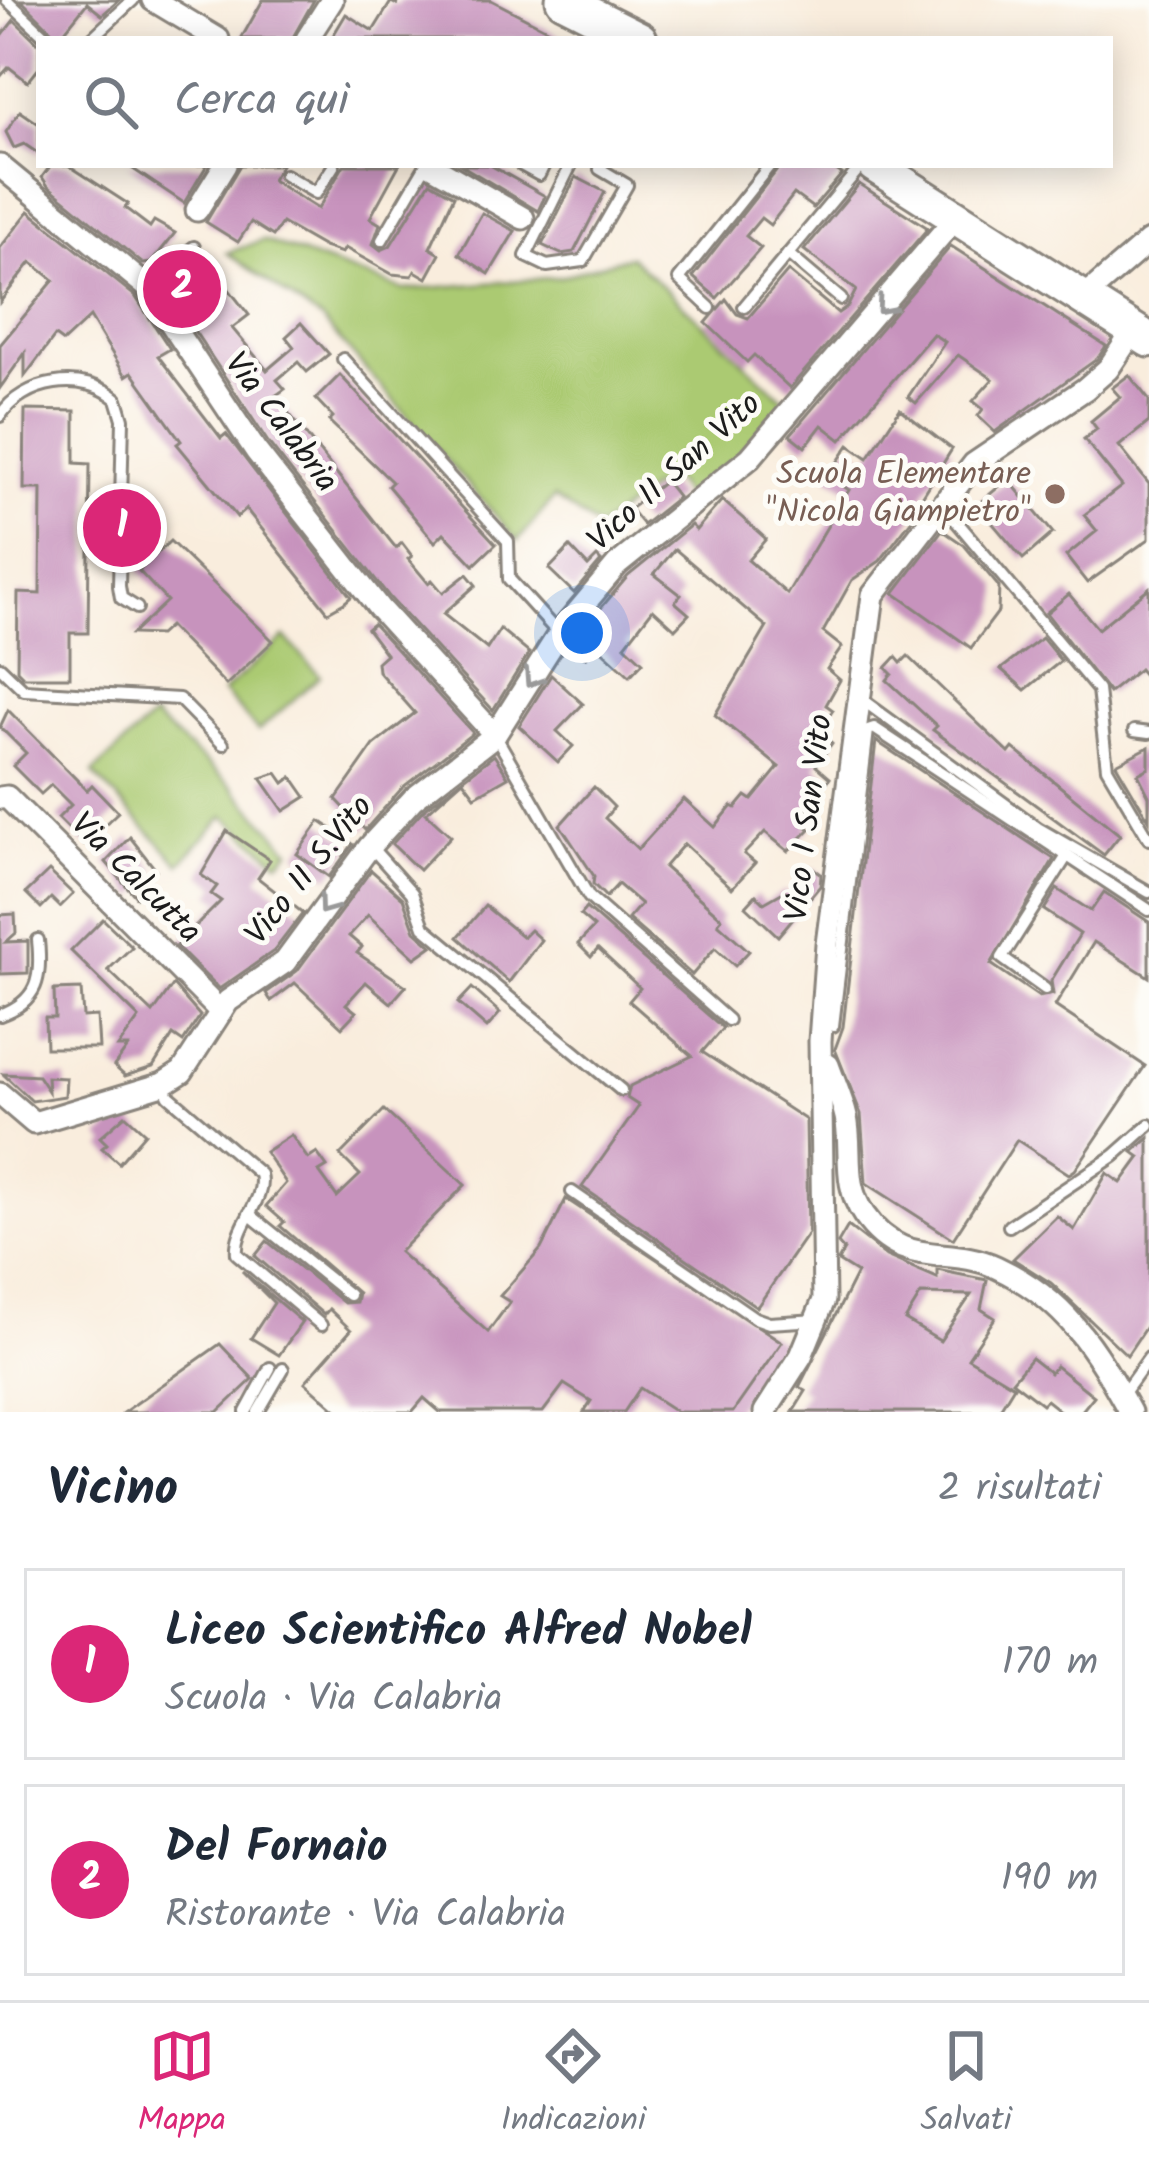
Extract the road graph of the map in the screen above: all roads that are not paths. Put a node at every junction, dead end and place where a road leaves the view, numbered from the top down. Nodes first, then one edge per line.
1 (7, 0) edge
2 (133, 0) edge
3 (153, 0) edge
4 (332, 0) edge
5 (563, 0) edge
6 (622, 35) edge
7 (45, 36) edge
8 (94, 36) edge
9 (213, 36) edge
10 (309, 36) edge
11 (0, 166) edge
12 (223, 168) edge
13 (332, 168) edge
14 (427, 168) edge
15 (434, 168) edge
16 (570, 168) edge
17 (601, 168) edge
18 (768, 168) edge
19 (860, 168) edge
20 (879, 168) edge
21 (285, 175) dead end
22 (197, 210) dead end
23 (958, 215) junction
24 (523, 218) dead end
25 (382, 240) dead end
26 (1149, 241) edge
27 (194, 247) dead end
28 (788, 254) junction
29 (146, 286) junction
30 (1083, 298) junction
31 (841, 299) dead end
32 (744, 307) dead end
33 (710, 308) dead end
34 (1142, 335) edge
35 (343, 359) dead end
36 (0, 416) edge
37 (942, 504) junction
38 (137, 608) dead end
39 (559, 634) junction
40 (0, 667) edge
41 (859, 697) junction
42 (1134, 731) dead end
43 (1149, 734) edge
44 (495, 735) junction
45 (224, 744) dead end
46 (0, 798) edge
47 (1149, 839) edge
48 (370, 846) junction
49 (1065, 859) junction
50 (1149, 892) edge
51 (1149, 910) edge
52 (38, 940) dead end
53 (1045, 989) dead end
54 (221, 1012) junction
55 (0, 1015) edge
56 (728, 1020) dead end
57 (827, 1034) junction
58 (163, 1084) junction
59 (621, 1090) dead end
60 (0, 1094) edge
61 (1149, 1125) edge
62 (572, 1192) dead end
63 (249, 1214) junction
64 (1009, 1226) dead end
65 (349, 1295) dead end
66 (817, 1320) junction
67 (321, 1325) dead end
68 (1149, 1358) edge
69 (1125, 1405) edge
70 (246, 1412) edge
71 (258, 1412) edge
72 (765, 1412) edge

1 - 7 lane
2 - 8 lane
3 - 9 street
4 - 10 street
5 - 6 main road
11 - 29 street, Via Calabria
12 - 22 street
13 - 21 lane
14 - 25 lane
15 - 24 street
16 - 17 lane
18 - 33 lane
19 - 28 lane
20 - 23 main road
23 - 30 main road
23 -> 39 street, Vico II San Vito
26 - 30 street
27 - 29 lane
28 - 31 lane
28 - 32 lane
29 - 44 street, Via Calabria
30 - 34 main road
34 - 37 street, Vico I San Vito
35 - 39 lane
36 - 38 lane
37 - 41 street, Vico I San Vito
37 - 47 lane
39 -> 44 street, Vico II San Vito
40 - 45 lane
41 - 50 lane
41 - 57 street, Vico I San Vito
42 - 43 lane
44 - 48 street, Vico II S.Vito
44 - 56 lane
46 - 54 street, Via Calcutta
48 -> 54 street, Vico II S.Vito
48 - 59 lane
49 - 51 lane
49 - 53 lane
49 - 57 lane
52 - 55 lane
54 - 58 street, Vico II S.Vito
57 - 66 street, Vico I San Vito
57 - 69 street
58 - 60 street
58 - 63 lane
61 - 64 lane
62 - 66 lane
63 - 65 lane
63 - 67 lane
66 - 72 street, Vico I San Vito
68 - 69 lane
70 - 71 lane

